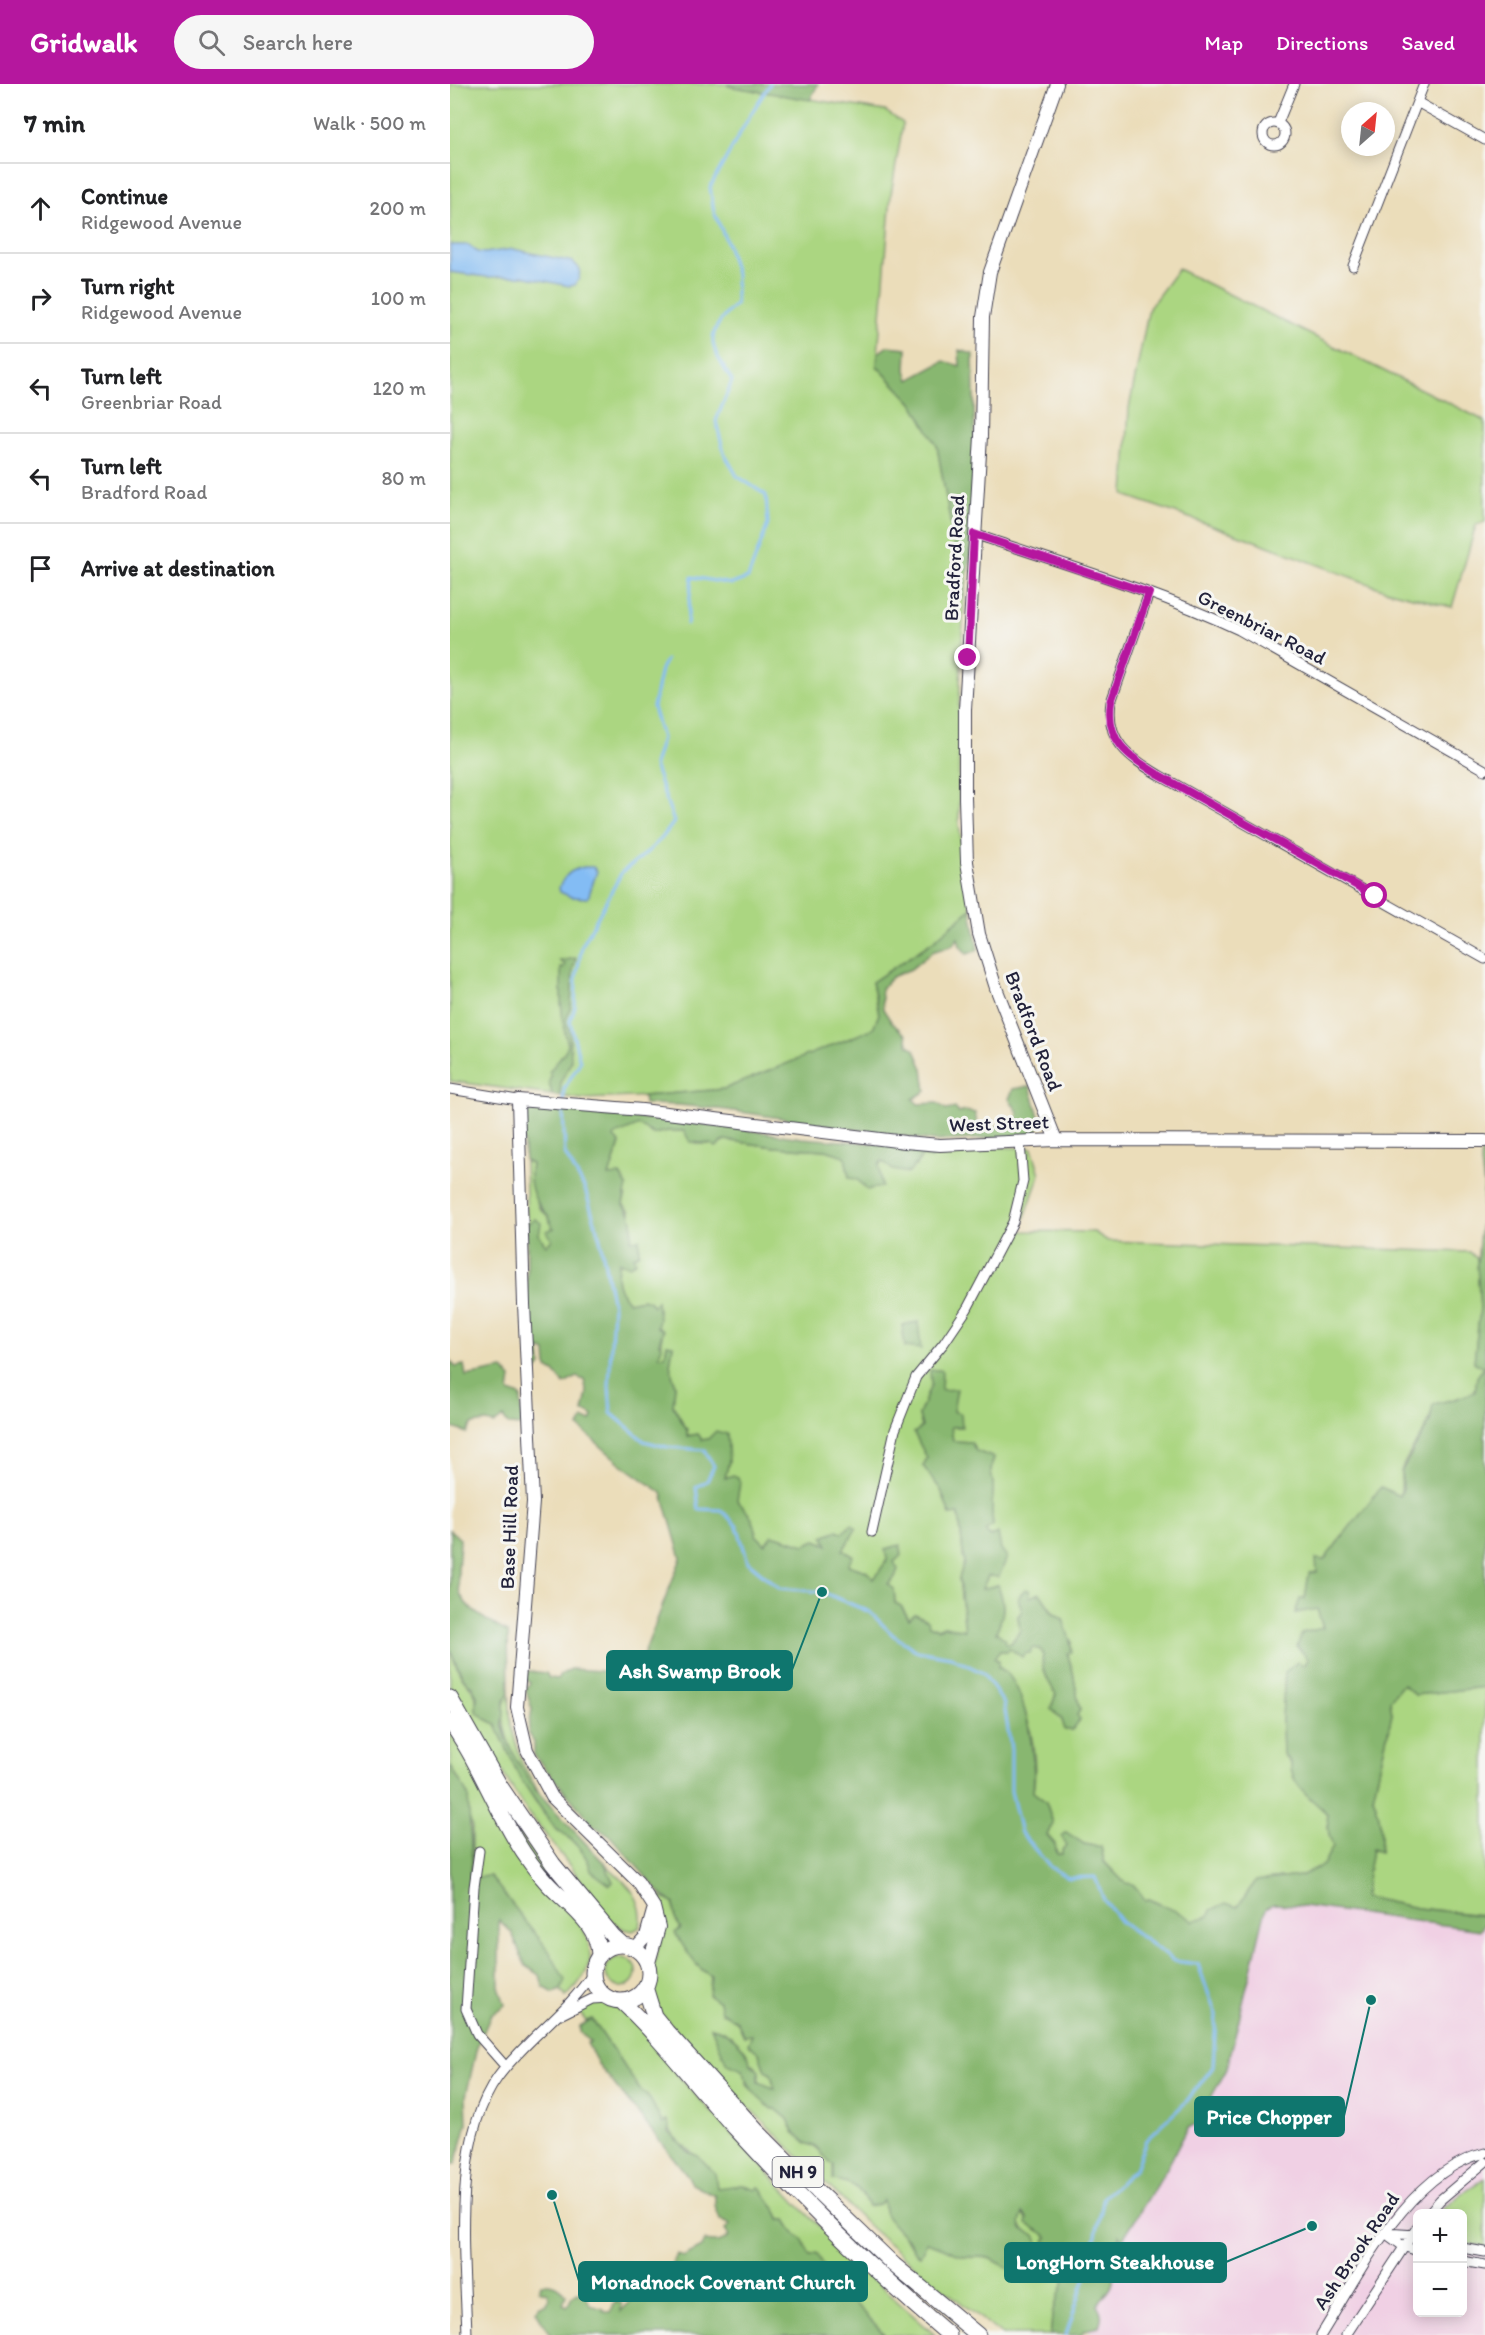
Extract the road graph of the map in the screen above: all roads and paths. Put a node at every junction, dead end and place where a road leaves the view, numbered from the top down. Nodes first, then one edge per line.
1 (1057, 84) edge
2 (1294, 84) edge
3 (1424, 84) edge
4 (1417, 102) junction
5 (1278, 123) dead end
6 (1485, 140) edge
7 (1353, 266) dead end
8 (974, 534) junction
9 (1149, 593) junction
10 (1485, 770) edge
11 (1485, 959) edge
12 (450, 1089) edge
13 (518, 1100) junction
14 (1056, 1140) junction
15 (1485, 1141) edge
16 (1020, 1143) junction
17 (872, 1532) dead end
18 (450, 1698) edge
19 (450, 1721) edge
20 (479, 1851) dead end
21 (654, 1907) junction
22 (629, 1947) junction
23 (599, 1956) junction
24 (648, 1966) junction
25 (593, 1973) junction
26 (645, 1987) junction
27 (615, 2000) junction
28 (552, 2020) junction
29 (506, 2067) junction
30 (1485, 2153) edge
31 (1485, 2162) edge
32 (1432, 2209) edge
33 (1413, 2231) edge
34 (1385, 2233) junction
35 (1413, 2234) edge
36 (1403, 2246) junction
37 (1413, 2249) edge
38 (1467, 2249) edge
39 (1485, 2252) edge
40 (1467, 2262) edge
41 (1485, 2265) edge
42 (467, 2335) edge
43 (949, 2335) edge
44 (978, 2335) edge
45 (1321, 2335) edge
46 (1346, 2335) edge

1 - 8 street, Bradford Road
2 - 5 street
3 - 4 street
4 - 6 street
4 - 7 street
8 - 9 street, Greenbriar Road
8 - 14 street, Bradford Road
9 - 10 street, Greenbriar Road
9 - 11 street
12 - 13 street
13 - 16 street, West Street
13 - 21 street, Base Hill Road
14 - 15 street, West Street
14 - 16 street, West Street
16 - 17 street
18 - 22 highway
19 - 23 highway
20 - 29 street
21 - 22 street
21 - 24 street, Base Hill Road
22 - 23 highway
22 - 24 highway
23 - 25 highway
24 - 26 highway, NH 9
25 - 27 highway, NH 9
25 - 28 street
26 - 27 highway
26 - 44 highway, NH 9
27 - 28 street
27 - 43 highway, NH 9
28 - 29 street
29 - 42 street
30 - 34 street, Ash Brook Road
31 - 32 street
33 - 34 street
34 - 36 street
34 - 45 street, Ash Brook Road
35 - 36 street
36 - 37 street
36 - 46 street
38 - 39 street
40 - 41 street

